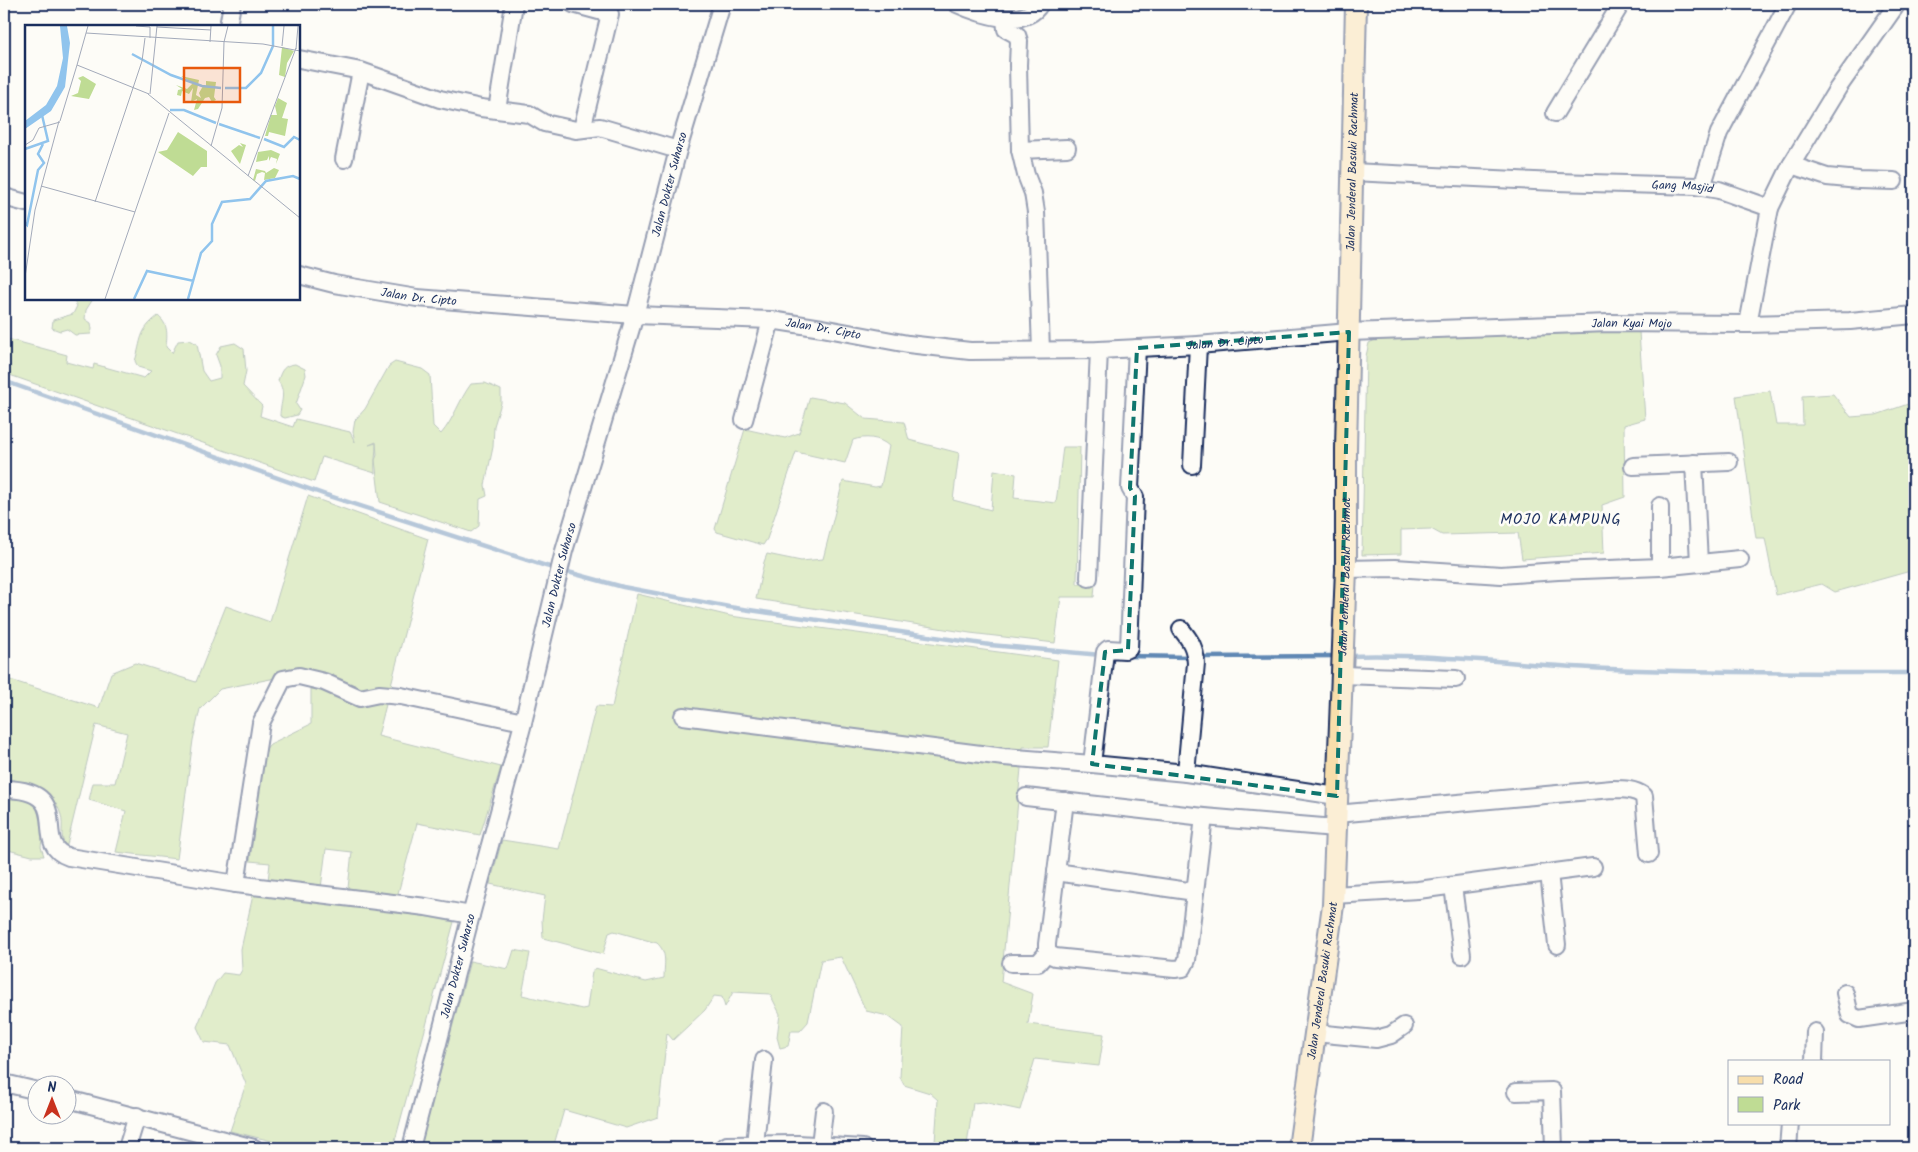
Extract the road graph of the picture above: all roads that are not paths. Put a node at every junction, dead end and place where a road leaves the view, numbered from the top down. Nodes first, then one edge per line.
1 (232, 4) edge
2 (514, 4) edge
3 (573, 4) edge
4 (722, 4) edge
5 (957, 4) edge
6 (1040, 4) edge
7 (1356, 4) edge
8 (1621, 4) edge
9 (1788, 4) edge
10 (1897, 4) edge
11 (1005, 18) junction
12 (228, 25) edge
13 (300, 60) edge
14 (361, 71) junction
15 (497, 110) junction
16 (1555, 113) dead end
17 (582, 129) junction
18 (1067, 148) dead end
19 (678, 150) junction
20 (1020, 150) junction
21 (344, 159) dead end
22 (1791, 165) junction
23 (1352, 172) junction
24 (1894, 181) dead end
25 (1702, 187) junction
26 (4, 197) edge
27 (25, 203) edge
28 (1770, 208) junction
29 (300, 275) edge
30 (635, 315) junction
31 (1914, 315) edge
32 (771, 320) junction
33 (1748, 324) junction
34 (1349, 332) junction
35 (1198, 344) junction
36 (1137, 348) junction
37 (1041, 350) junction
38 (1098, 350) junction
39 (744, 420) dead end
40 (1728, 462) dead end
41 (1694, 463) junction
42 (1192, 465) dead end
43 (1633, 466) dead end
44 (1660, 506) dead end
45 (1740, 560) dead end
46 (1699, 563) junction
47 (1660, 567) junction
48 (1346, 569) junction
49 (1089, 578) dead end
50 (1181, 629) dead end
51 (1342, 674) junction
52 (1456, 679) dead end
53 (683, 716) dead end
54 (523, 722) junction
55 (1092, 764) junction
56 (1186, 773) junction
57 (4, 789) edge
58 (1026, 797) dead end
59 (1065, 801) junction
60 (1336, 813) junction
61 (1204, 817) junction
62 (1649, 854) dead end
63 (1593, 867) dead end
64 (1056, 872) junction
65 (1549, 873) junction
66 (236, 884) junction
67 (1453, 886) junction
68 (1195, 892) junction
69 (1333, 894) junction
70 (471, 915) junction
71 (1557, 945) dead end
72 (1047, 953) junction
73 (1462, 955) dead end
74 (1011, 963) dead end
75 (1845, 993) dead end
76 (1914, 1010) edge
77 (1404, 1026) dead end
78 (1815, 1032) dead end
79 (1315, 1033) junction
80 (764, 1060) dead end
81 (1814, 1060) edge
82 (4, 1083) edge
83 (28, 1089) edge
84 (1516, 1092) dead end
85 (78, 1101) edge
86 (824, 1111) dead end
87 (137, 1116) junction
88 (1790, 1124) edge
89 (755, 1144) junction
90 (815, 1146) edge
91 (127, 1148) edge
92 (249, 1148) edge
93 (412, 1148) edge
94 (722, 1148) edge
95 (863, 1148) edge
96 (1299, 1148) edge
97 (1554, 1148) edge
98 (1788, 1148) edge

1 - 12 street
2 - 15 street
3 - 17 street
4 - 19 street, Jalan Dokter Suharso
5 - 11 street
6 - 11 street
7 - 23 main road, Jalan Jenderal Basuki Rachmat
8 - 16 street
9 - 25 street
10 - 22 street
11 - 20 street
13 - 14 street
14 - 15 street
14 - 21 street
15 - 17 street
17 - 19 street
18 - 20 street
19 - 30 street, Jalan Dokter Suharso
20 - 37 street
22 - 24 street
22 - 28 street
23 - 25 street, Gang Masjid
23 - 34 main road, Jalan Jenderal Basuki Rachmat
25 - 28 street, Gang Masjid
26 - 27 street
28 - 33 street
29 - 30 street, Jalan Dr. Cipto
30 - 32 street, Jalan Dr. Cipto
30 - 54 street, Jalan Dokter Suharso
31 - 33 street, Jalan Kyai Mojo
32 - 37 street, Jalan Dr. Cipto
32 - 39 street
33 - 34 street, Jalan Kyai Mojo
34 - 35 street, Jalan Dr. Cipto
34 - 48 main road, Jalan Jenderal Basuki Rachmat
35 - 36 street, Jalan Dr. Cipto
35 - 42 street
36 - 38 street, Jalan Dr. Cipto
36 - 55 street
37 - 38 street, Jalan Dr. Cipto
38 - 49 street
40 - 41 street
41 - 43 street
41 - 46 street
44 - 47 street
45 - 46 street
46 - 47 street
47 - 48 street
48 - 51 main road, Jalan Jenderal Basuki Rachmat
50 - 56 street
51 - 52 street
51 - 60 main road, Jalan Jenderal Basuki Rachmat
53 - 55 street
54 - 66 street
54 - 70 street, Jalan Dokter Suharso
55 - 56 street
56 - 60 street
57 - 66 street
58 - 59 street
59 - 61 street
59 - 64 street
60 - 61 street
60 - 62 street
60 - 69 main road, Jalan Jenderal Basuki Rachmat
61 - 68 street
63 - 65 street
64 - 68 street
64 - 72 street
65 - 67 street
65 - 71 street
66 - 70 street
67 - 69 street
67 - 73 street
68 - 72 street
69 - 79 main road, Jalan Jenderal Basuki Rachmat
70 - 93 street, Jalan Dokter Suharso
72 - 74 street
75 - 76 street
77 - 79 street
78 - 81 street
79 - 96 main road, Jalan Jenderal Basuki Rachmat
80 - 89 street
82 - 83 street
84 - 97 street
85 - 87 street
86 - 90 street
87 - 91 street
87 - 92 street
88 - 98 street
89 - 90 street
89 - 94 street
90 - 95 street

